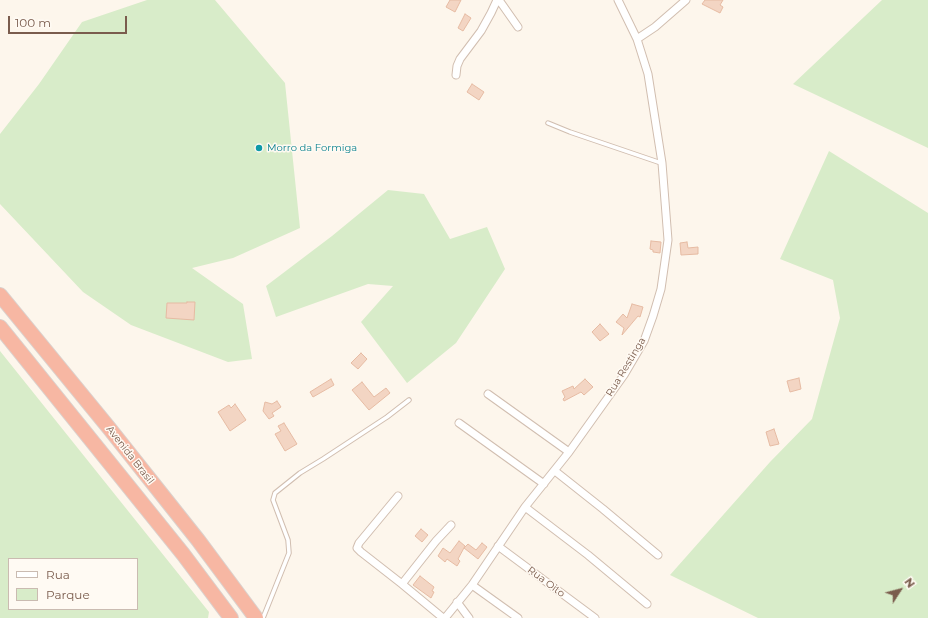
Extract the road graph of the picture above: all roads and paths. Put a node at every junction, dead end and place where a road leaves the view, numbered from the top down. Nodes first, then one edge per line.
1 (498, 0) edge
2 (618, 0) edge
3 (683, 1) edge
4 (518, 27) dead end
5 (637, 38) junction
6 (456, 75) dead end
7 (548, 124) dead end
8 (662, 163) junction
9 (0, 295) edge
10 (0, 327) edge
11 (488, 394) dead end
12 (408, 400) dead end
13 (459, 423) dead end
14 (569, 452) junction
15 (555, 472) junction
16 (544, 484) junction
17 (398, 496) dead end
18 (526, 507) junction
19 (451, 525) dead end
20 (498, 546) junction
21 (658, 555) dead end
22 (402, 584) junction
23 (472, 585) junction
24 (458, 602) junction
25 (647, 604) dead end
26 (231, 618) edge
27 (256, 618) edge
28 (263, 618) edge
29 (444, 618) edge
30 (469, 618) edge
31 (518, 618) edge
32 (595, 618) edge

1 - 4 street
1 - 6 street
2 - 5 street, Rua Restinga
3 - 5 street
5 - 8 street, Rua Restinga
7 - 8 lane
8 - 14 street, Rua Restinga
9 - 27 highway, Avenida Brasil
10 - 26 highway, Avenida Brasil
11 - 14 street
12 - 28 lane
13 - 16 street
14 - 15 street, Rua Restinga
15 - 16 street, Rua Restinga
15 - 21 street
16 - 18 street, Rua Restinga
17 - 22 street
18 - 20 street, Rua Restinga
18 - 25 street
19 - 22 street
20 - 23 street, Rua Restinga
20 - 32 street, Rua Oito
22 - 29 street
23 - 24 street, Rua Restinga
23 - 31 street
24 - 29 street, Rua Restinga
24 - 30 street

